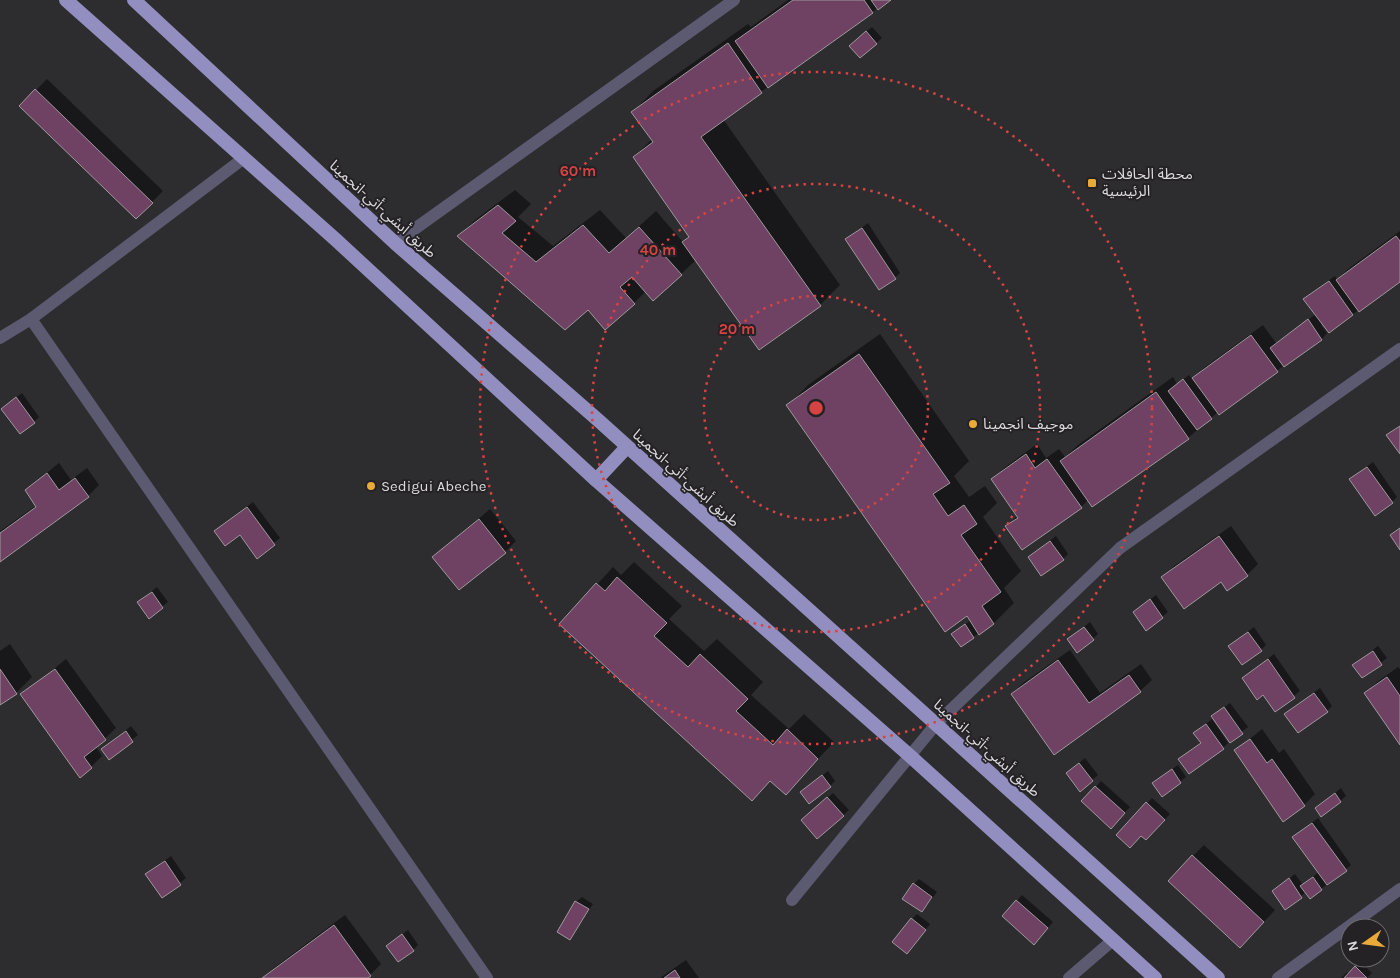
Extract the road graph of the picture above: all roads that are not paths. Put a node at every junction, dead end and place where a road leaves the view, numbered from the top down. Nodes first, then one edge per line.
1 (66, 0) edge
2 (134, 0) edge
3 (734, 0) edge
4 (244, 158) junction
5 (394, 243) junction
6 (31, 319) junction
7 (0, 338) edge
8 (1400, 349) edge
9 (627, 447) junction
10 (596, 480) junction
11 (936, 724) junction
12 (909, 755) junction
13 (1400, 889) edge
14 (792, 900) dead end
15 (1113, 940) junction
16 (487, 978) edge
17 (1069, 978) edge
18 (1155, 978) edge
19 (1218, 978) edge
20 (1278, 978) edge

1 - 4 highway
2 - 5 highway, طريق أبشي-أتي-انجمينا
3 - 5 street
4 - 6 street
4 - 10 highway
5 - 9 highway, طريق أبشي-أتي-انجمينا
6 - 7 street
6 - 16 street
8 - 11 street
9 - 10 highway
9 - 11 highway, طريق أبشي-أتي-انجمينا
10 - 12 highway
11 - 12 street
11 - 19 highway, طريق أبشي-أتي-انجمينا
12 - 14 street
12 - 15 highway
13 - 20 street
15 - 17 street
15 - 18 highway

